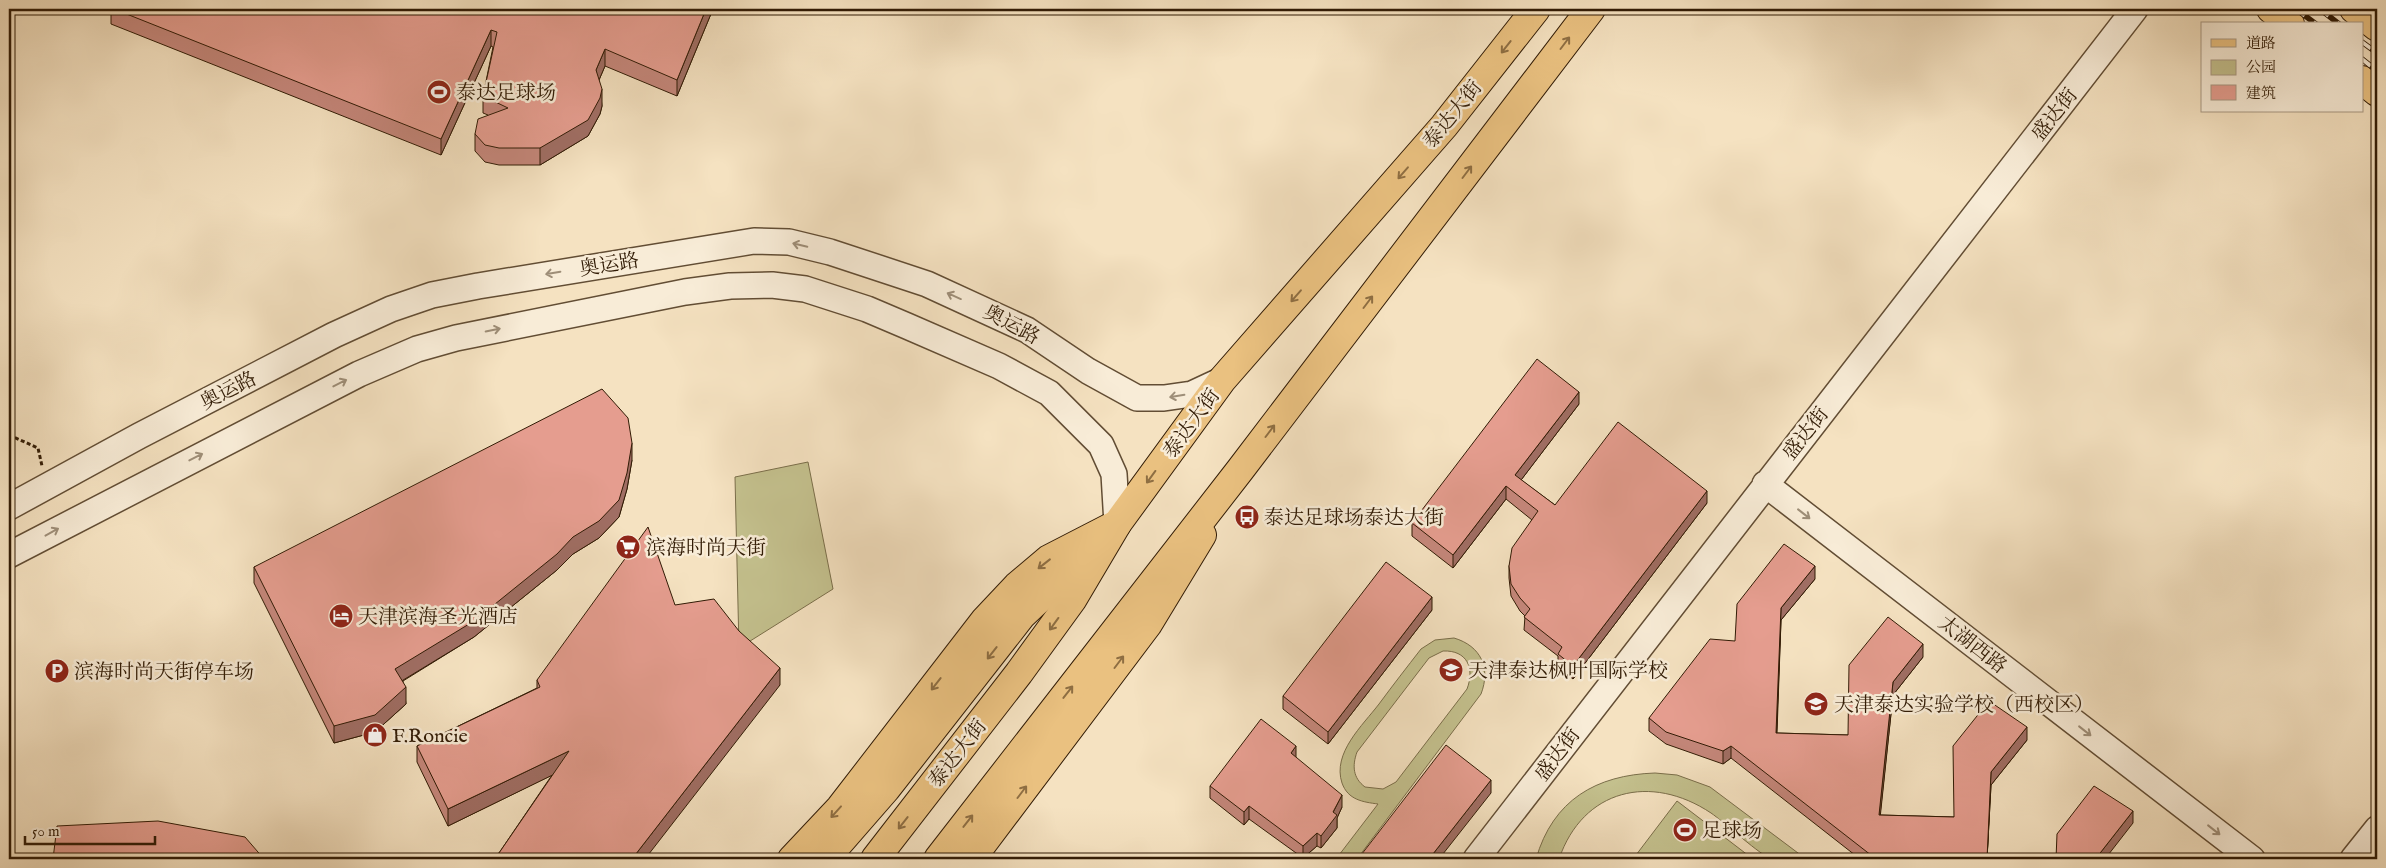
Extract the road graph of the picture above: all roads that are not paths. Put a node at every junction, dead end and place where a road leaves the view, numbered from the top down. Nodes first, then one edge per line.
1 (1536, 9) edge
2 (1591, 9) edge
3 (2136, 9) edge
4 (2150, 9) edge
5 (2271, 9) edge
6 (2354, 9) edge
7 (2287, 22) edge
8 (2377, 27) edge
9 (2364, 82) edge
10 (2377, 92) edge
11 (1222, 380) junction
12 (1240, 470) junction
13 (1770, 488) junction
14 (9, 508) edge
15 (1118, 524) junction
16 (9, 555) edge
17 (2377, 829) edge
18 (792, 859) edge
19 (825, 859) edge
20 (874, 859) edge
21 (938, 859) edge
22 (971, 859) edge
23 (1476, 859) edge
24 (1493, 859) edge
25 (2252, 859) edge
26 (2354, 859) edge

1 -> 11 main road, 泰达大街
12 -> 2 main road
3 - 13 street, 盛达街
4 - 13 street, 盛达街
5 - 7 main road
6 - 8 main road
9 - 10 main road
11 -> 14 street, 奥运路
11 -> 15 main road, 泰达大街
21 -> 12 main road
22 -> 12 main road
13 - 23 street, 盛达街
13 - 24 street, 盛达街
13 -> 25 street, 太湖西路
16 -> 15 street, 奥运路
15 -> 18 main road
15 -> 19 main road
15 -> 20 main road, 泰达大街
17 - 26 street

